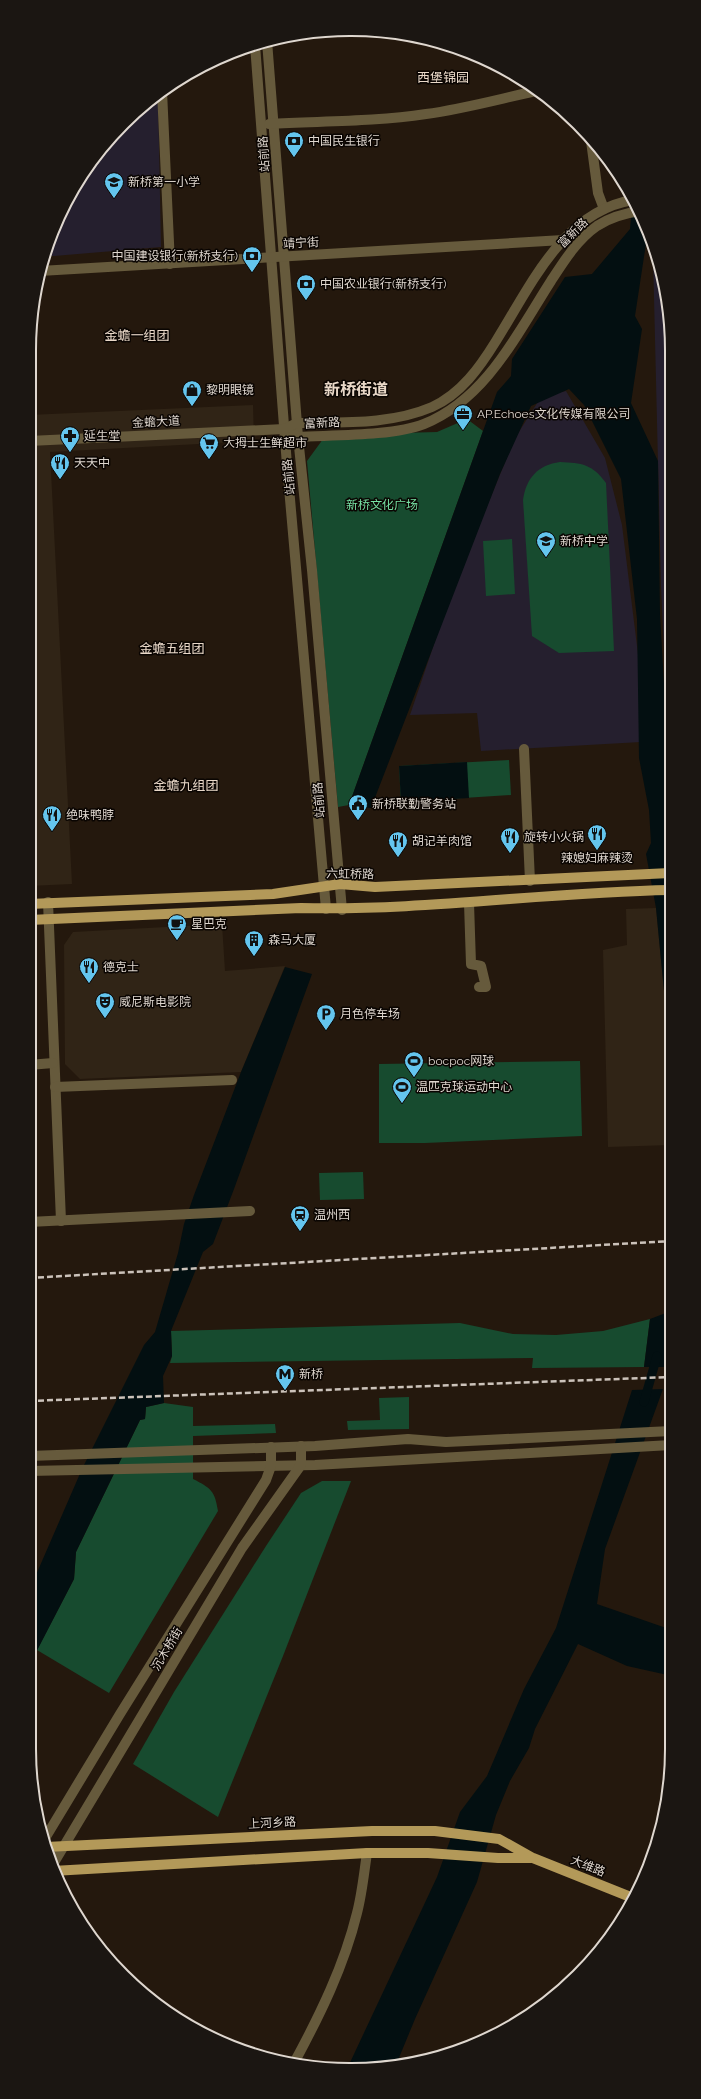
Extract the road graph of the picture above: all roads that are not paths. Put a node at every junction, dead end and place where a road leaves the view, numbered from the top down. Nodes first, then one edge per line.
1 (267, 47) edge
2 (256, 51) edge
3 (530, 92) edge
4 (162, 99) edge
5 (263, 124) junction
6 (274, 124) junction
7 (592, 149) edge
8 (628, 201) edge
9 (604, 209) junction
10 (633, 212) edge
11 (563, 240) junction
12 (284, 257) junction
13 (272, 258) junction
14 (170, 264) junction
15 (47, 271) edge
16 (297, 423) junction
17 (284, 429) junction
18 (298, 437) junction
19 (36, 441) edge
20 (524, 749) dead end
21 (665, 873) edge
22 (530, 881) junction
23 (340, 884) junction
24 (325, 885) junction
25 (665, 890) edge
26 (48, 902) junction
27 (36, 903) edge
28 (469, 903) junction
29 (326, 909) junction
30 (342, 910) junction
31 (48, 919) junction
32 (36, 920) edge
33 (479, 987) dead end
34 (53, 1063) junction
35 (36, 1064) edge
36 (232, 1080) dead end
37 (55, 1087) junction
38 (250, 1211) dead end
39 (61, 1221) junction
40 (36, 1222) edge
41 (665, 1431) edge
42 (665, 1445) edge
43 (301, 1446) junction
44 (271, 1447) junction
45 (36, 1456) edge
46 (301, 1465) junction
47 (271, 1466) junction
48 (36, 1471) edge
49 (48, 1833) edge
50 (500, 1839) joint
51 (52, 1847) edge
52 (62, 1847) junction
53 (368, 1853) junction
54 (56, 1858) edge
55 (533, 1858) junction
56 (61, 1871) edge
57 (628, 1896) edge
58 (297, 2058) edge

1 - 6 street, 站前路
2 - 5 street, 站前路
3 - 6 street
4 - 14 street
5 - 6 street
5 - 13 street, 站前路
6 - 12 street, 站前路
7 - 9 street
8 - 9 street, 富新路
9 - 11 street, 富新路
10 - 18 street, 富新路
11 - 12 street, 靖宁街
11 - 16 street, 富新路
12 - 13 street, 靖宁街
12 - 16 street, 站前路
13 - 14 street, 靖宁街
13 - 17 street, 站前路
14 - 15 street, 靖宁街
16 - 17 street, 富新路
16 - 18 street, 站前路
17 - 18 street, 富新路
17 - 19 street, 金蟾大道
17 - 24 street, 站前路
18 - 23 street, 站前路
20 - 22 street
21 - 22 main road, 六虹桥路
22 - 23 main road, 六虹桥路
23 - 24 main road, 六虹桥路
23 - 30 street, 站前路
24 - 26 main road, 六虹桥路
24 - 29 street, 站前路
25 - 28 main road
26 - 27 main road, 六虹桥路
26 - 31 street
28 - 30 main road
28 - 33 street
29 - 30 main road
29 - 31 main road
31 - 32 main road
31 - 34 street
34 - 35 street
34 - 37 street
36 - 37 street
37 - 39 street
38 - 39 street
39 - 40 street
41 - 43 street
42 - 46 street
43 - 44 street
43 - 46 street
44 - 45 street
44 - 47 street, 沉木桥街
46 - 47 street
46 - 52 street, 沉木桥街
47 - 48 street
47 - 49 street, 沉木桥街
50 - 52 main road, 上河乡路
50 - 55 main road, 大维路
51 - 52 main road, 上河乡路
52 - 54 street, 沉木桥街
53 - 55 main road, 大维路
53 - 56 main road
53 - 58 street
55 - 57 main road, 大维路

